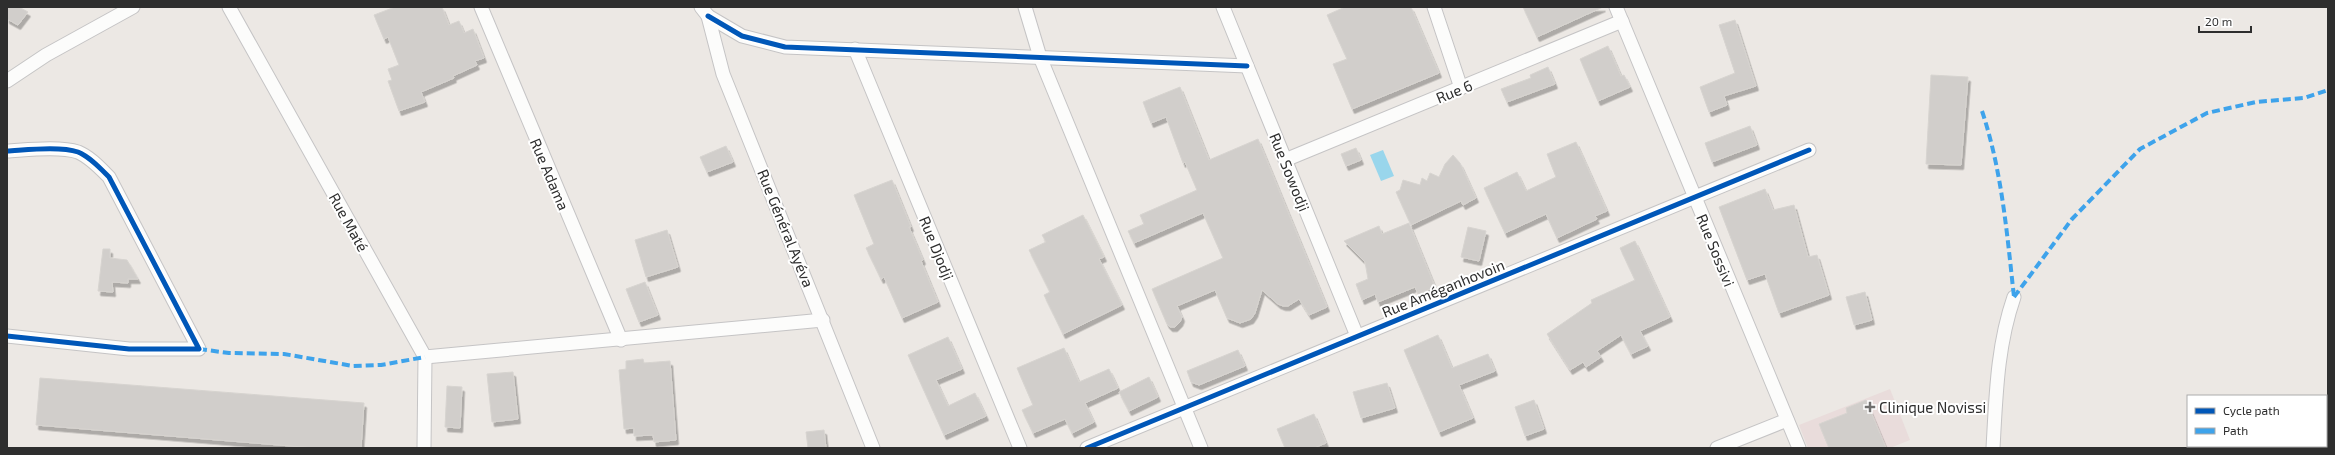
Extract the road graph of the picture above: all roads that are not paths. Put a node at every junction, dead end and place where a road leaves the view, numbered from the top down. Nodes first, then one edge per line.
1 (133, 7) edge
2 (229, 7) edge
3 (481, 7) edge
4 (1025, 7) edge
5 (1223, 7) edge
6 (1434, 7) edge
7 (1616, 7) edge
8 (705, 11) edge
9 (1622, 21) junction
10 (855, 49) junction
11 (1040, 57) junction
12 (1247, 66) junction
13 (7, 81) edge
14 (1461, 88) junction
15 (1808, 150) dead end
16 (7, 151) edge
17 (1285, 160) junction
18 (1694, 197) junction
19 (2014, 297) dead end
20 (823, 320) junction
21 (7, 336) edge
22 (1357, 336) junction
23 (621, 340) junction
24 (424, 357) junction
25 (1184, 408) junction
26 (1787, 420) junction
27 (424, 448) edge
28 (873, 448) edge
29 (1020, 448) edge
30 (1087, 448) edge
31 (1201, 448) edge
32 (1717, 448) edge
33 (1799, 448) edge
34 (1993, 448) edge

1 - 13 street
2 - 24 street, Rue Maté
3 - 23 street, Rue Adama
4 - 11 street
5 - 12 street, Rue Sowodji
6 - 14 street
7 - 9 street, Rue Sossivi
8 - 10 street
8 - 20 street, Rue Général Ayéva
9 - 14 street, Rue 6
9 - 18 street, Rue Sossivi
10 - 11 street
10 - 29 street, Rue Djodji
11 - 12 street
11 - 25 street
12 - 17 street, Rue Sowodji
14 - 17 street, Rue 6
15 - 18 street, Rue Améganhovoin
16 - 21 street
17 - 22 street, Rue Sowodji
18 - 22 street, Rue Améganhovoin
18 - 26 street, Rue Sossivi
19 - 34 street
20 - 23 street
20 - 28 street, Rue Général Ayéva
22 - 25 street, Rue Améganhovoin
23 - 24 street
24 - 27 street, Rue Maté
25 - 30 street, Rue Améganhovoin
25 - 31 street
26 - 32 street
26 - 33 street, Rue Sossivi

